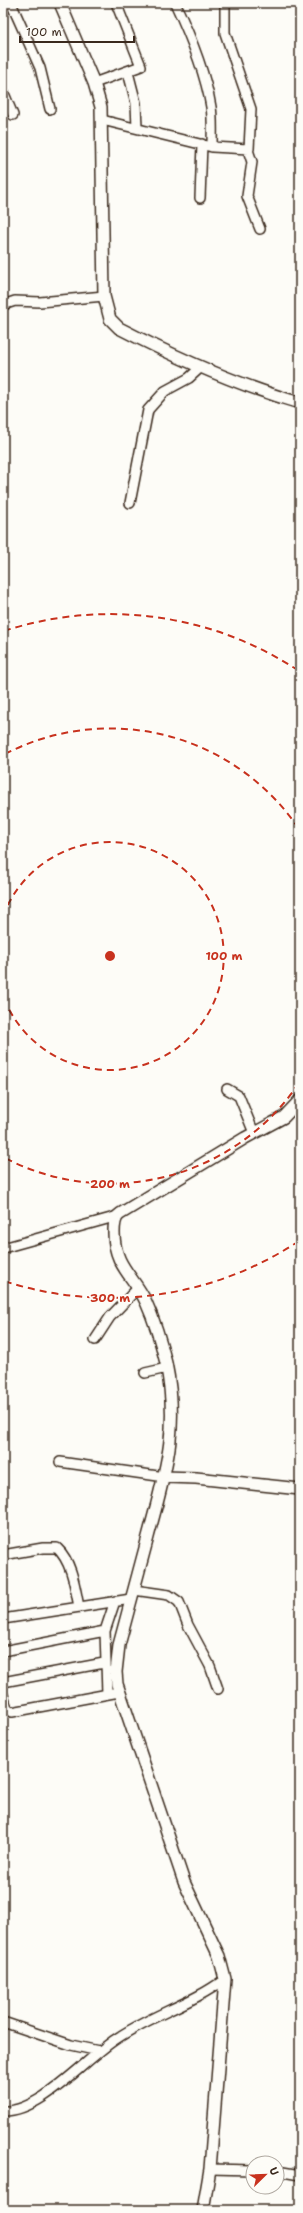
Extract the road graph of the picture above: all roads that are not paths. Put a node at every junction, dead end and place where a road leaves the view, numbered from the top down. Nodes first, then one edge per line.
1 (11, 3) edge
2 (60, 3) edge
3 (116, 3) edge
4 (175, 3) edge
5 (225, 3) edge
6 (128, 72) junction
7 (94, 83) junction
8 (3, 91) edge
9 (50, 109) dead end
10 (13, 115) dead end
11 (102, 120) junction
12 (137, 128) junction
13 (202, 144) junction
14 (212, 147) junction
15 (248, 150) junction
16 (200, 198) dead end
17 (260, 229) dead end
18 (104, 296) junction
19 (3, 305) edge
20 (201, 367) junction
21 (300, 403) edge
22 (130, 503) dead end
23 (228, 1089) dead end
24 (300, 1100) edge
25 (254, 1133) junction
26 (118, 1216) junction
27 (3, 1248) edge
28 (138, 1288) junction
29 (95, 1340) dead end
30 (167, 1368) junction
31 (145, 1373) dead end
32 (60, 1462) dead end
33 (165, 1477) junction
34 (300, 1489) edge
35 (3, 1555) edge
36 (132, 1594) junction
37 (115, 1601) junction
38 (79, 1607) junction
39 (3, 1618) edge
40 (105, 1631) junction
41 (3, 1651) edge
42 (104, 1663) junction
43 (3, 1682) edge
44 (218, 1689) dead end
45 (120, 1692) junction
46 (107, 1694) junction
47 (3, 1695) edge
48 (225, 1979) junction
49 (3, 2022) edge
50 (99, 2051) junction
51 (3, 2112) edge
52 (210, 2169) junction
53 (245, 2170) edge
54 (285, 2172) edge
55 (300, 2175) edge
56 (203, 2210) edge

1 - 9 street
2 - 7 street
3 - 6 street
4 - 14 street
5 - 15 street
6 - 7 street
6 - 12 street
7 - 11 street
8 - 10 street
11 - 12 street
11 - 18 street
12 - 13 street
13 - 14 street
13 - 16 street
14 - 15 street
15 - 17 street
18 - 19 street
18 - 20 street
20 - 21 street
20 - 22 street
23 - 25 street
24 - 25 street
25 - 26 street
26 - 27 street
26 - 28 street
28 - 29 street
28 - 30 street
30 - 31 street
30 - 33 street
32 - 33 street
33 - 34 street
33 - 36 street
35 - 38 street
36 - 37 street
36 - 44 street
36 - 45 street
37 - 38 street
37 - 40 street
38 - 39 street
40 - 41 street
40 - 42 street
42 - 43 street
42 - 46 street
45 - 46 street
45 - 48 street
46 - 47 street
48 - 50 street
48 - 52 street
49 - 50 street
50 - 51 street
52 - 53 street
52 - 56 street
54 - 55 street

